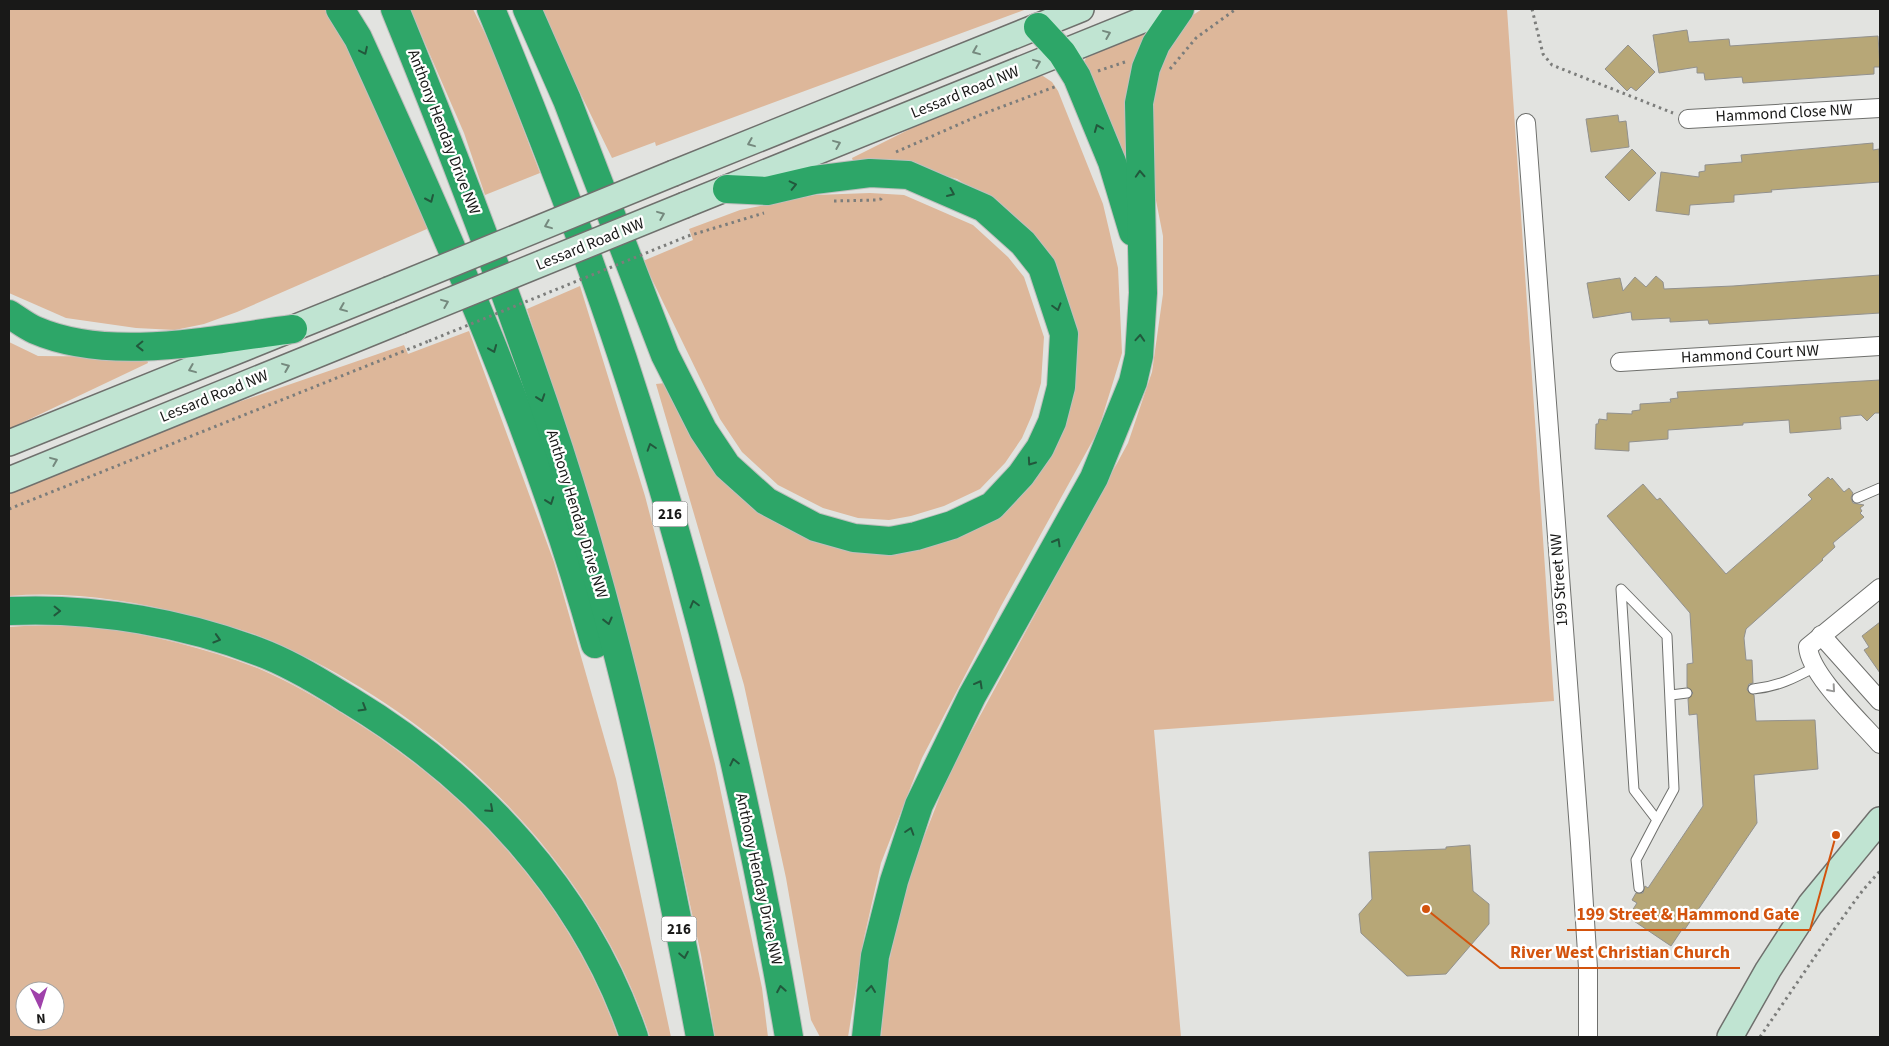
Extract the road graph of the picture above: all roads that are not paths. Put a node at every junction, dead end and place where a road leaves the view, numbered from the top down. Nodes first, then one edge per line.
1 (340, 9) edge
2 (395, 9) edge
3 (491, 9) edge
4 (527, 9) edge
5 (1081, 9) edge
6 (1170, 9) edge
7 (1180, 9) edge
8 (1038, 27) junction
9 (1062, 53) junction
10 (1880, 108) edge
11 (1688, 119) road end
12 (1526, 123) dead end
13 (727, 189) junction
14 (1143, 293) junction
15 (9, 314) edge
16 (293, 329) junction
17 (1880, 346) edge
18 (1620, 362) dead end
19 (9, 444) edge
20 (9, 480) edge
21 (1880, 488) edge
22 (1857, 498) dead end
23 (1880, 588) edge
24 (9, 611) edge
25 (1815, 641) junction
26 (1815, 667) junction
27 (1753, 688) dead end
28 (1687, 693) dead end
29 (1671, 695) junction
30 (1880, 701) edge
31 (1880, 744) edge
32 (1657, 820) junction
33 (1880, 820) edge
34 (671, 884) junction
35 (1639, 888) dead end
36 (634, 1037) edge
37 (700, 1037) edge
38 (789, 1037) edge
39 (866, 1037) edge
40 (1588, 1037) edge
41 (1730, 1037) edge

1 -> 34 highway
2 -> 34 highway, Anthony Henday Drive NW / 216
38 -> 3 highway, Anthony Henday Drive NW / 216
13 -> 4 highway
5 - 8 main road, Lessard Road NW
9 -> 6 main road, Lessard Road NW
14 -> 7 highway
8 - 9 highway
8 -> 16 main road, Lessard Road NW, bridge
13 -> 9 main road, Lessard Road NW
14 -> 9 highway
10 - 11 street, Hammond Close NW
12 - 40 street, 199 Street NW
20 -> 13 main road, Lessard Road NW, bridge
39 -> 14 highway
16 -> 15 highway
16 -> 19 main road, Lessard Road NW
17 - 18 street, Hammond Court NW
21 - 22 lane
23 - 25 street
24 -> 36 highway
25 - 26 street
25 - 30 street
26 - 27 lane
26 -> 31 street
28 - 29 lane
29 - 32 lane
29 - 32 lane
32 - 35 lane
33 - 41 main road
34 -> 37 highway, Anthony Henday Drive NW / 216

